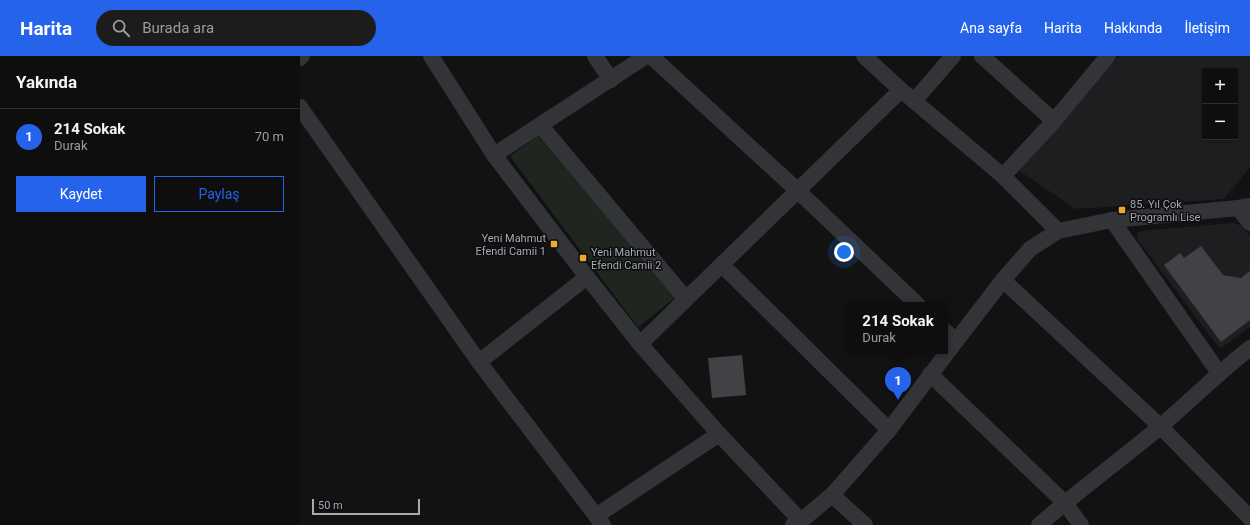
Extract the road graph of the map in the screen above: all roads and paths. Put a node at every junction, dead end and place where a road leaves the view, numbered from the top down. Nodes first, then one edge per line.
1 (431, 56) edge
2 (595, 56) edge
3 (646, 56) edge
4 (651, 56) edge
5 (864, 56) edge
6 (953, 56) edge
7 (982, 56) edge
8 (1108, 56) edge
9 (610, 80) junction
10 (901, 90) junction
11 (914, 101) junction
12 (300, 107) edge
13 (1054, 121) junction
14 (541, 126) junction
15 (494, 155) junction
16 (1003, 176) junction
17 (798, 191) junction
18 (1244, 207) edge
19 (1112, 220) junction
20 (1250, 223) edge
21 (1058, 231) junction
22 (722, 265) junction
23 (587, 277) junction
24 (1003, 280) junction
25 (686, 299) junction
26 (915, 302) edge
27 (950, 336) edge
28 (640, 344) junction
29 (1248, 352) edge
30 (941, 354) edge
31 (479, 362) junction
32 (1220, 373) junction
33 (930, 374) junction
34 (1160, 426) junction
35 (890, 430) junction
36 (719, 434) junction
37 (832, 495) junction
38 (1065, 503) junction
39 (1250, 518) edge
40 (600, 520) edge
41 (797, 523) edge
42 (865, 525) edge
43 (1039, 525) edge
44 (1081, 525) edge

1 - 15 street
2 - 9 street
3 - 9 street
4 - 17 street
5 - 10 street
6 - 11 street
7 - 13 street
8 - 13 street
9 - 14 street
10 - 11 street
10 - 17 street
11 - 16 street
12 - 31 street
13 - 16 street
14 - 15 street
14 - 25 street
15 - 23 street
16 - 21 street
17 - 22 street
17 - 26 street
18 - 19 street
18 - 20 street
19 - 21 street
19 - 32 street
21 - 24 street
22 - 25 street
22 - 35 street
23 - 28 street
23 - 31 street
24 - 27 street
24 - 34 street
25 - 28 street
28 - 36 street
29 - 32 street
30 - 33 street
31 - 40 street
32 - 34 street
33 - 35 street
33 - 38 street
34 - 38 street
34 - 39 street
35 - 37 street
36 - 40 street
36 - 41 street
37 - 41 street
37 - 42 street
38 - 43 street
38 - 44 street

